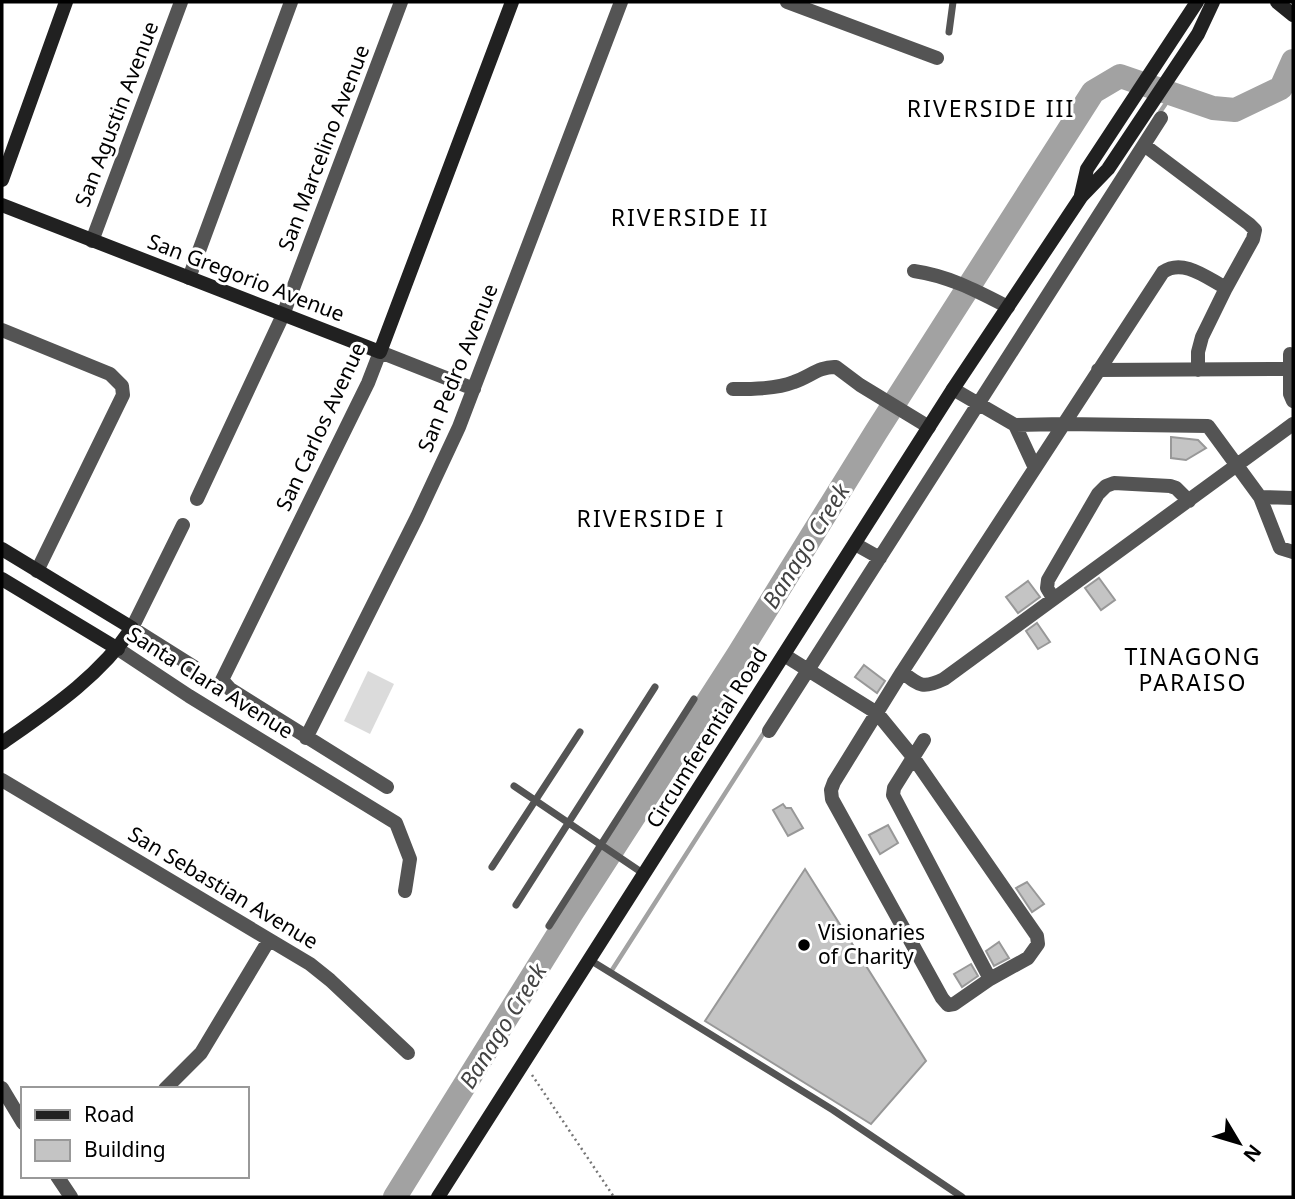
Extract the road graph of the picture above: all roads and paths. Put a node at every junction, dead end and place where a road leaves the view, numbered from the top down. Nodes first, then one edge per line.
1 (66, 2) edge
2 (181, 2) edge
3 (291, 2) edge
4 (401, 2) edge
5 (512, 2) edge
6 (621, 2) edge
7 (787, 2) edge
8 (953, 2) edge
9 (1197, 2) edge
10 (1213, 2) edge
11 (949, 32) dead end
12 (937, 58) dead end
13 (1161, 118) dead end
14 (1144, 145) junction
15 (2, 180) edge
16 (1081, 197) junction
17 (2, 205) edge
18 (92, 241) junction
19 (1071, 241) junction
20 (914, 271) dead end
21 (189, 278) junction
22 (1226, 288) junction
23 (1008, 307) junction
24 (283, 314) junction
25 (2, 330) edge
26 (380, 352) junction
27 (1290, 354) dead end
28 (1291, 369) edge
29 (1098, 370) junction
30 (1198, 370) junction
31 (474, 389) junction
32 (733, 389) dead end
33 (953, 389) junction
34 (975, 401) junction
35 (1293, 401) edge
36 (1064, 424) junction
37 (1293, 424) edge
38 (1015, 425) junction
39 (929, 427) junction
40 (1237, 464) junction
41 (1035, 468) junction
42 (1260, 497) junction
43 (1293, 498) edge
44 (197, 499) dead end
45 (1189, 501) junction
46 (183, 525) dead end
47 (855, 544) junction
48 (2, 549) edge
49 (1293, 552) edge
50 (876, 556) junction
51 (37, 571) junction
52 (2, 579) edge
53 (1053, 598) junction
54 (132, 628) junction
55 (118, 649) junction
56 (784, 655) junction
57 (194, 667) dead end
58 (805, 667) junction
59 (902, 672) junction
60 (655, 687) dead end
61 (694, 699) dead end
62 (877, 713) junction
63 (769, 731) dead end
64 (580, 732) dead end
65 (306, 738) junction
66 (924, 740) dead end
67 (2, 743) edge
68 (913, 757) junction
69 (2, 780) edge
70 (514, 786) dead end
71 (387, 787) dead end
72 (536, 800) junction
73 (569, 822) junction
74 (604, 846) junction
75 (492, 867) dead end
76 (645, 874) junction
77 (405, 891) dead end
78 (516, 905) dead end
79 (549, 926) dead end
80 (269, 940) junction
81 (590, 960) junction
82 (990, 979) junction
83 (408, 1052) dead end
84 (524, 1063) junction
85 (167, 1087) edge
86 (2, 1088) edge
87 (21, 1119) edge
88 (58, 1178) edge
89 (71, 1197) edge
90 (439, 1197) edge
91 (614, 1197) edge
92 (962, 1197) edge

1 - 15 main road
2 - 18 street, San Agustin Avenue
3 - 21 street
4 - 24 street, San Marcelino Avenue
5 - 26 main road, San Carlos Avenue
6 - 31 street, San Pedro Avenue
7 - 12 street
8 - 11 lane
9 - 16 main road, Circumferential Road
10 - 16 main road, Circumferential Road
13 - 14 street
14 - 19 street
14 - 22 street
16 - 19 main road, Circumferential Road
17 - 18 main road, San Gregorio Avenue
18 - 21 main road, San Gregorio Avenue
19 - 23 main road, Circumferential Road
19 - 34 street
20 - 23 street
21 - 24 main road, San Gregorio Avenue
22 - 29 street
22 - 30 street
23 - 33 main road, Circumferential Road
24 - 26 main road, San Gregorio Avenue
24 - 44 street, San Marcelino Avenue
25 - 51 street
26 - 31 street, San Gregorio Avenue
26 - 65 street, San Carlos Avenue
27 - 28 street
28 - 30 street
28 - 35 street
29 - 30 street
29 - 36 street
31 - 65 street, San Pedro Avenue
32 - 39 street
33 - 34 street
33 - 39 main road, Circumferential Road
34 - 38 street
34 - 50 street
36 - 38 street
36 - 40 street
36 - 41 street
37 - 40 street
38 - 41 street
39 - 47 main road, Circumferential Road
40 - 42 street
40 - 45 street
41 - 59 street
42 - 43 street
42 - 49 street
45 - 53 street
45 - 53 street
46 - 54 street
47 - 50 street
47 - 56 main road, Circumferential Road
48 - 51 main road, Santa Clara Avenue
50 - 58 street
51 - 54 main road, Santa Clara Avenue
52 - 55 main road, Santa Clara Avenue
53 - 59 street
54 - 55 main road
54 - 57 street, Santa Clara Avenue
55 - 67 main road
55 - 77 street, Santa Clara Avenue
56 - 58 street
56 - 76 main road, Circumferential Road
58 - 62 street
58 - 63 street
59 - 62 street
60 - 73 lane
61 - 74 lane
62 - 68 street
62 - 82 street
64 - 72 lane
65 - 71 street, San Carlos Avenue
66 - 68 street
68 - 82 street
68 - 82 street
69 - 80 street, San Sebastian Avenue
70 - 72 lane
72 - 73 lane
72 - 75 lane
73 - 74 lane
73 - 78 lane
74 - 76 lane
74 - 79 lane
76 - 81 main road, Circumferential Road
80 - 83 street, San Sebastian Avenue
80 - 85 street
81 - 84 main road, Circumferential Road
81 - 92 lane
84 - 90 main road, Circumferential Road
84 - 91 path
86 - 87 street
88 - 89 street

